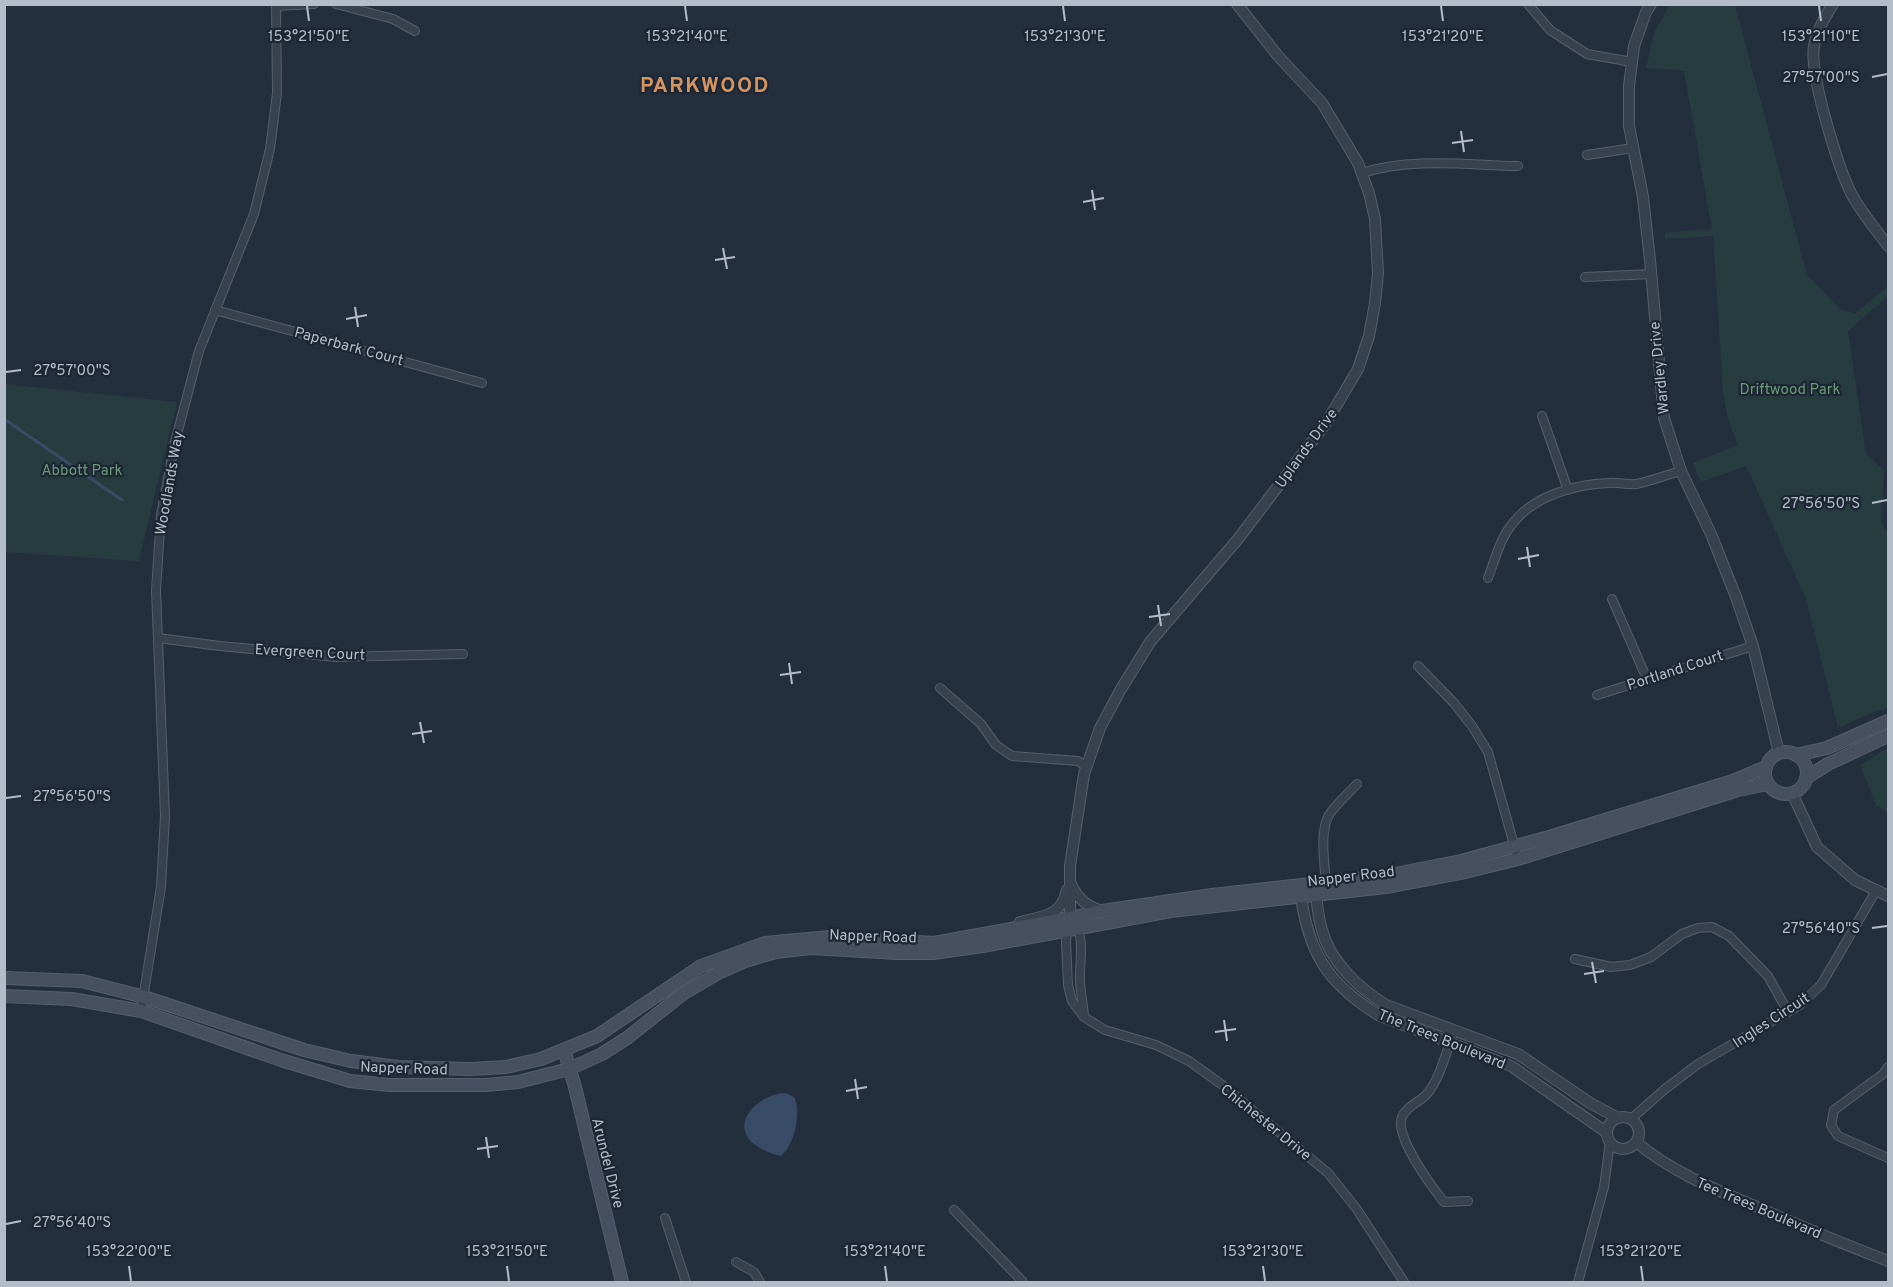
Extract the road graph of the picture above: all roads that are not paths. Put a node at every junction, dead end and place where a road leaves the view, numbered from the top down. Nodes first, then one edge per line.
1 (314, 4) edge
2 (336, 4) edge
3 (1237, 4) edge
4 (1528, 4) edge
5 (1651, 4) edge
6 (1833, 4) edge
7 (276, 5) edge
8 (415, 31) dead end
9 (1632, 62) junction
10 (1633, 148) junction
11 (1587, 155) dead end
12 (1518, 166) dead end
13 (1362, 174) junction
14 (1888, 246) edge
15 (1652, 274) junction
16 (1585, 278) dead end
17 (216, 310) junction
18 (482, 383) dead end
19 (1542, 416) dead end
20 (1681, 471) junction
21 (1568, 490) junction
22 (1488, 578) dead end
23 (1612, 599) dead end
24 (158, 638) junction
25 (1753, 646) junction
26 (463, 654) dead end
27 (1418, 666) dead end
28 (1647, 679) junction
29 (940, 688) dead end
30 (1597, 695) dead end
31 (1888, 721) edge
32 (1888, 736) edge
33 (1779, 753) junction
34 (1796, 755) junction
35 (1086, 767) junction
36 (1766, 767) junction
37 (1806, 778) junction
38 (1357, 784) dead end
39 (1768, 784) junction
40 (1792, 793) junction
41 (1515, 846) junction
42 (1518, 859) junction
43 (1070, 881) junction
44 (1321, 889) junction
45 (1877, 889) junction
46 (1300, 891) junction
47 (1888, 896) edge
48 (1102, 911) junction
49 (1071, 926) junction
50 (985, 934) junction
51 (1575, 959) dead end
52 (4, 978) edge
53 (4, 996) edge
54 (144, 997) junction
55 (141, 1011) junction
56 (1788, 1012) junction
57 (1084, 1017) junction
58 (1454, 1031) junction
59 (1450, 1042) junction
60 (564, 1050) junction
61 (569, 1069) junction
62 (1887, 1073) edge
63 (1618, 1118) junction
64 (1631, 1119) junction
65 (1608, 1137) junction
66 (1636, 1142) junction
67 (1888, 1158) edge
68 (1468, 1201) dead end
69 (954, 1210) dead end
70 (665, 1218) dead end
71 (736, 1262) dead end
72 (1888, 1262) edge
73 (622, 1282) edge
74 (686, 1282) edge
75 (760, 1282) edge
76 (1023, 1282) edge
77 (1404, 1282) edge
78 (1578, 1282) edge

1 - 7 street
2 - 8 street
3 - 13 street, Uplands Drive
4 - 9 street
5 - 9 street, Wardley Drive
6 - 14 street
7 - 17 street, Woodlands Way
9 - 10 street, Wardley Drive
10 - 11 street
10 - 15 street, Wardley Drive
12 - 13 street
13 - 35 street, Uplands Drive
15 - 16 street
15 - 20 street, Wardley Drive
17 - 18 street, Paperbark Court
17 - 24 street, Woodlands Way
19 - 21 street
20 - 21 street
20 - 25 street, Wardley Drive
21 - 22 street
23 - 28 street
24 - 26 street, Evergreen Court
24 - 54 street, Woodlands Way
25 - 28 street, Portland Court
25 - 33 street, Wardley Drive
27 - 41 street
28 - 30 street, Portland Court
29 - 35 street
31 - 34 main road
32 - 37 main road
33 - 34 main road
33 - 36 main road
34 - 37 main road
35 - 43 street, Uplands Drive
36 - 39 main road
36 - 41 main road, Napper Road
37 - 40 main road
38 - 44 street
39 - 40 main road
39 - 42 main road, Napper Road
40 - 45 street
41 - 42 street
41 - 44 main road, Napper Road
42 - 44 main road, Napper Road
43 - 48 street
43 - 49 street, Uplands Drive
43 - 50 street
44 - 46 main road, Napper Road
44 - 58 street, The Trees Boulevard
45 - 47 street
45 - 56 street, Ingles Circuit
46 - 48 main road, Napper Road
46 - 49 main road, Napper Road
46 - 59 street, The Trees Boulevard
48 - 49 main road, Napper Road
49 - 50 main road, Napper Road
49 - 57 street
49 - 57 street
49 - 61 main road, Napper Road
50 - 60 main road, Napper Road
51 - 56 street
52 - 54 main road, Napper Road
53 - 55 main road, Napper Road
54 - 55 street, Woodlands Way
54 - 60 main road, Napper Road
55 - 61 main road, Napper Road
56 - 64 street, Ingles Circuit
57 - 77 street, Chichester Drive
58 - 59 street
58 - 63 street, The Trees Boulevard
59 - 65 street, The Trees Boulevard
59 - 68 street
60 - 61 main road, Arundel Drive
61 - 73 main road, Arundel Drive
62 - 67 street
63 - 64 street
63 - 65 street
64 - 66 street
65 - 66 street
65 - 78 street
66 - 72 street, Tee Trees Boulevard
69 - 76 street
70 - 74 street
71 - 75 street

